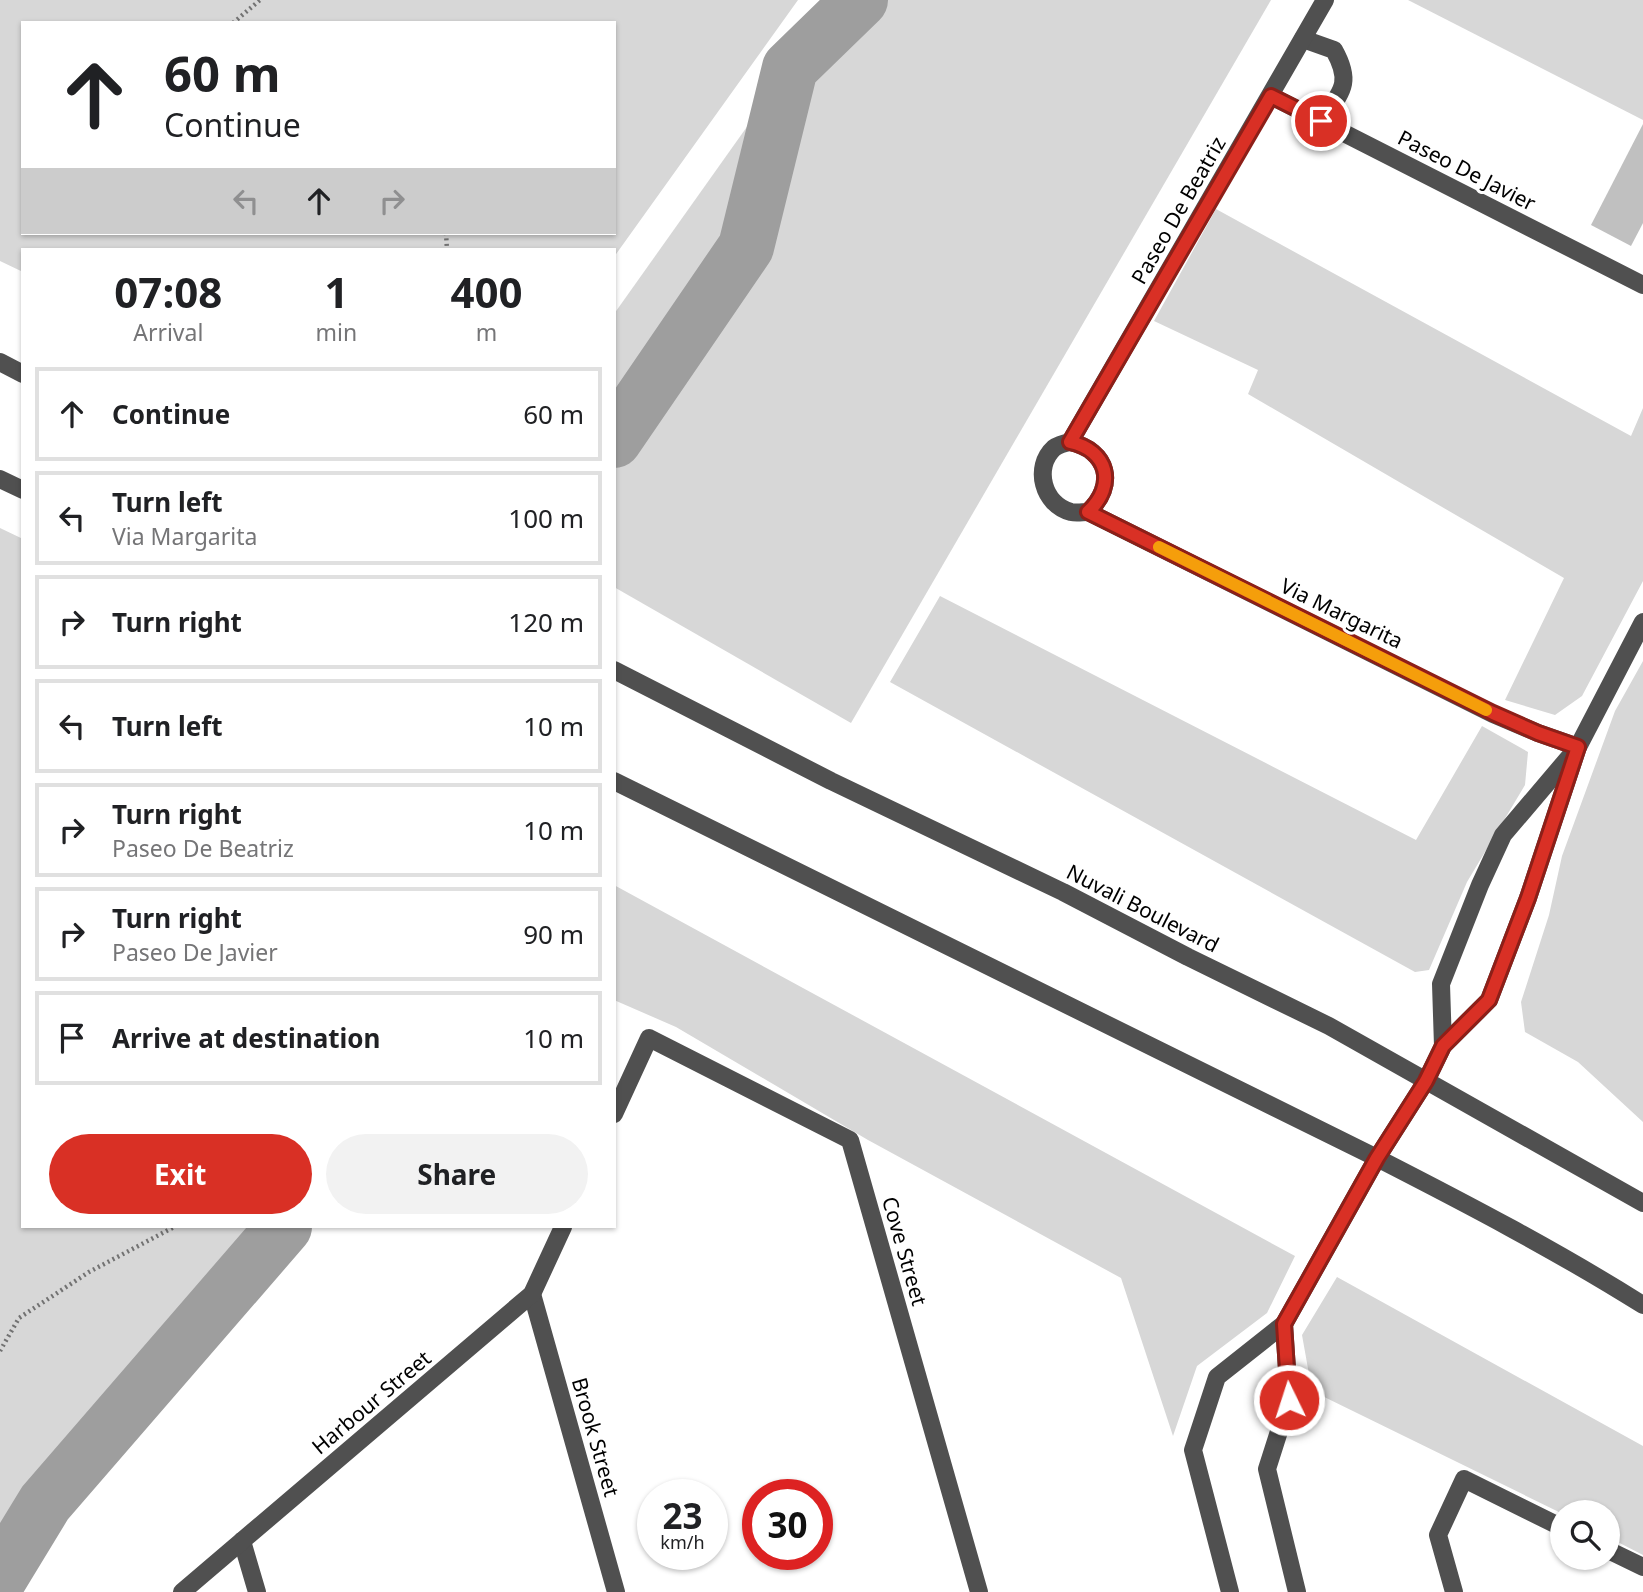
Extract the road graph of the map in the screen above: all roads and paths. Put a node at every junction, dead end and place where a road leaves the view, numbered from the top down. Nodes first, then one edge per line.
1 (260, 0) edge
2 (1325, 0) edge
3 (235, 21) edge
4 (1303, 39) junction
5 (1271, 96) junction
6 (1321, 121) junction
7 (1643, 285) edge
8 (0, 362) edge
9 (21, 373) edge
10 (1070, 442) junction
11 (0, 478) edge
12 (21, 489) edge
13 (1088, 512) junction
14 (1643, 622) edge
15 (616, 671) edge
16 (1578, 747) junction
17 (616, 782) edge
18 (1443, 1046) junction
19 (1426, 1081) junction
20 (616, 1110) edge
21 (1377, 1158) junction
22 (1643, 1203) edge
23 (172, 1228) edge
24 (563, 1228) edge
25 (532, 1294) junction
26 (1643, 1305) edge
27 (1284, 1324) junction
28 (0, 1351) edge
29 (1550, 1522) edge
30 (242, 1541) junction
31 (1620, 1556) edge
32 (1643, 1567) edge
33 (182, 1592) edge
34 (257, 1592) edge
35 (616, 1592) edge
36 (979, 1592) edge
37 (1230, 1592) edge
38 (1297, 1592) edge
39 (1454, 1592) edge

1 - 3 path
2 - 4 street, Paseo De Beatriz
4 - 5 street, Paseo De Beatriz
4 - 6 street
5 - 6 street, Paseo De Javier
5 - 10 street, Paseo De Beatriz
6 - 7 street, Paseo De Javier
8 - 9 street
10 - 13 street
10 - 13 street
11 - 12 street
13 - 16 street, Via Margarita
14 - 16 street
15 - 19 street, Nuvali Boulevard
16 - 18 street
16 - 18 street
17 - 21 street
18 - 19 street
19 - 21 street
19 - 22 street, Nuvali Boulevard
20 - 36 street, Cove Street
21 - 26 street
21 - 27 street
23 - 28 path
24 - 25 street, Harbour Street
25 - 30 street, Harbour Street
25 - 35 street, Brook Street
27 - 37 street
27 - 38 street
29 - 39 street
30 - 33 street, Harbour Street
30 - 34 street
31 - 32 street

